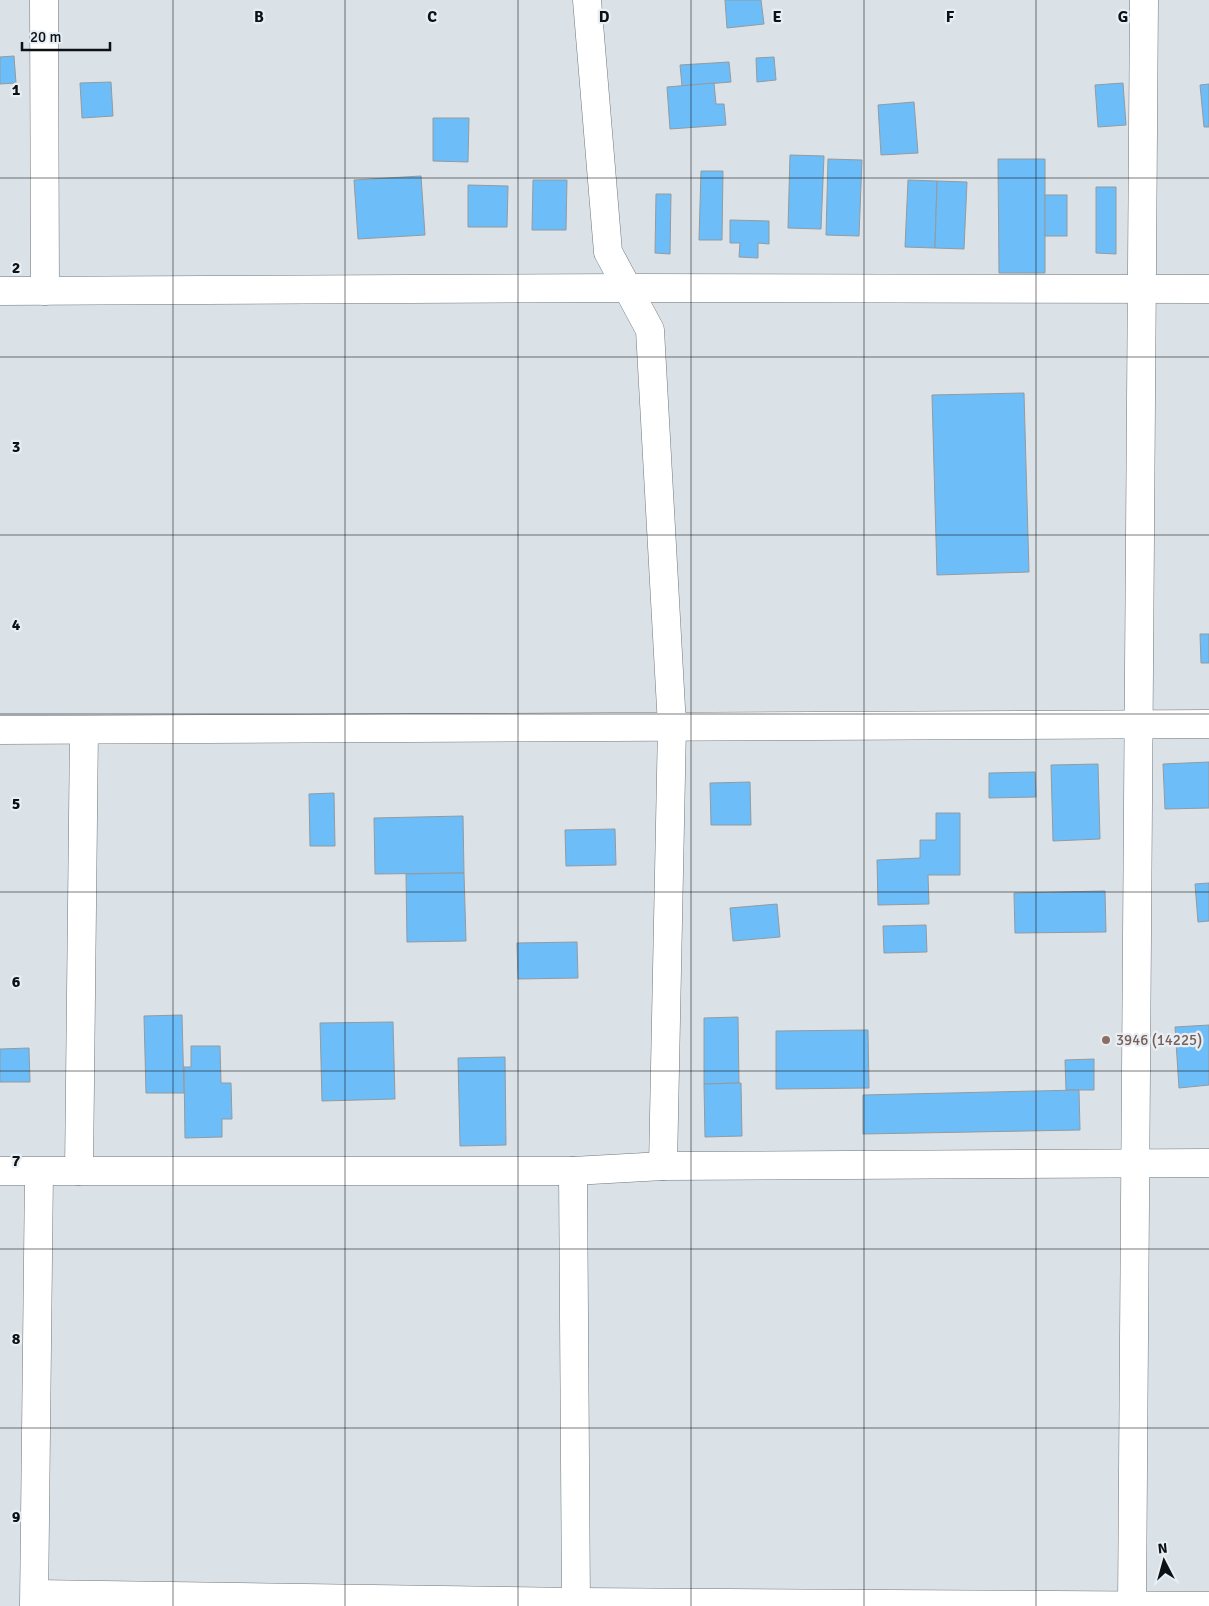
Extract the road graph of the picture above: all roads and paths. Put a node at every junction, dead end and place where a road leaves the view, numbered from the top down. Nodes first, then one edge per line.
1 (44, 0) edge
2 (587, 0) edge
3 (1144, 0) edge
4 (630, 288) junction
5 (1142, 289) junction
6 (1209, 289) edge
7 (0, 291) edge
8 (44, 291) junction
9 (1138, 724) junction
10 (1209, 724) edge
11 (672, 726) junction
12 (0, 730) edge
13 (84, 730) junction
14 (1209, 1163) edge
15 (1135, 1164) junction
16 (663, 1166) junction
17 (0, 1171) edge
18 (79, 1171) junction
19 (574, 1171) junction
20 (39, 1172) junction
21 (34, 1600) edge
22 (576, 1604) edge
23 (1132, 1606) edge
24 (1209, 1606) edge

1 - 8 street
2 - 4 street
3 - 5 street
4 - 5 street
4 - 8 street
4 - 11 street
5 - 6 street
5 - 9 street
7 - 8 street
9 - 10 street
9 - 11 street
9 - 15 street
11 - 13 street
11 - 16 street
12 - 13 street
13 - 18 street
14 - 15 street
15 - 16 street
15 - 23 street
16 - 19 street
17 - 20 street
18 - 19 street
18 - 20 street
19 - 22 street
20 - 21 street
21 - 22 street
22 - 23 street
23 - 24 street

